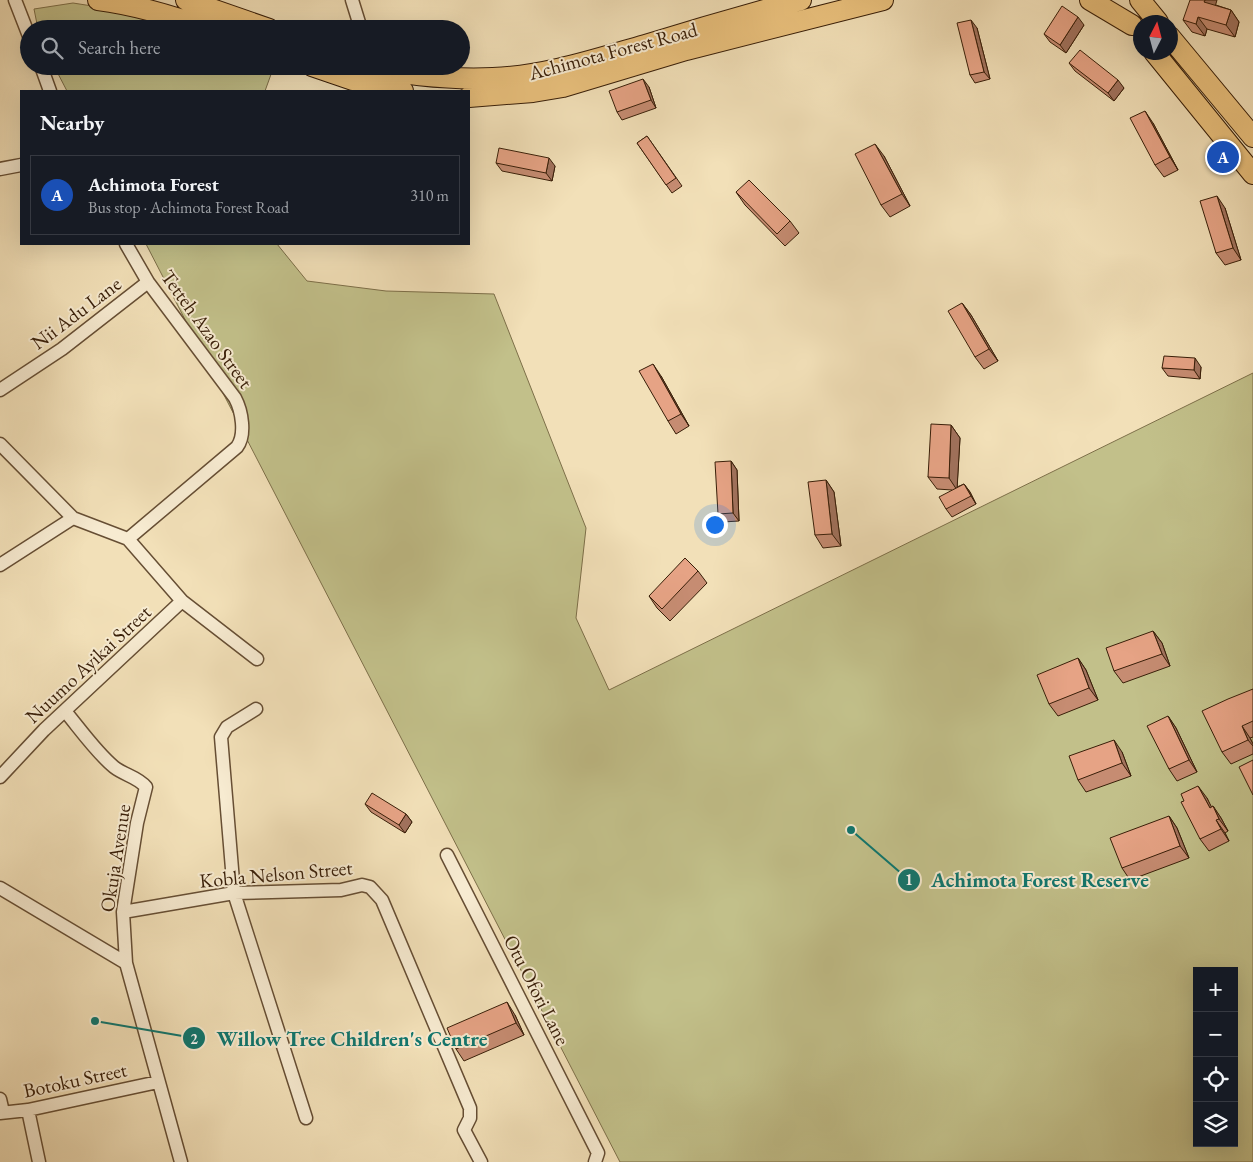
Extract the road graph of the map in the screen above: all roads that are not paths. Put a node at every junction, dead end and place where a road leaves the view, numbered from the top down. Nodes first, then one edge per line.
1 (14, 0) edge
2 (98, 0) edge
3 (186, 0) edge
4 (352, 0) edge
5 (801, 0) edge
6 (883, 0) edge
7 (1090, 0) edge
8 (1110, 0) edge
9 (1140, 0) edge
10 (1152, 15) edge
11 (22, 20) edge
12 (185, 20) edge
13 (243, 20) edge
14 (358, 20) edge
15 (1133, 27) edge
16 (1133, 29) edge
17 (1178, 47) edge
18 (1160, 60) edge
19 (44, 75) edge
20 (338, 75) edge
21 (417, 75) edge
22 (50, 90) edge
23 (398, 90) edge
24 (470, 97) edge
25 (1253, 137) edge
26 (20, 165) edge
27 (0, 170) edge
28 (1253, 174) edge
29 (127, 245) edge
30 (148, 282) junction
31 (0, 390) edge
32 (0, 444) edge
33 (73, 518) junction
34 (128, 539) junction
35 (0, 565) edge
36 (182, 601) junction
37 (257, 659) dead end
38 (256, 709) dead end
39 (65, 711) junction
40 (0, 776) edge
41 (447, 855) dead end
42 (0, 888) edge
43 (234, 893) junction
44 (123, 912) junction
45 (126, 963) junction
46 (158, 1082) junction
47 (0, 1099) edge
48 (28, 1110) junction
49 (1, 1112) edge
50 (306, 1118) dead end
51 (39, 1162) edge
52 (181, 1162) edge
53 (481, 1162) edge
54 (595, 1162) edge

1 - 11 street
2 - 12 main road
3 - 13 main road
4 - 14 street
5 - 21 main road, Achimota Forest Road
6 - 24 main road, Achimota Forest Road
7 - 16 main road
8 - 15 main road
9 - 10 main road
17 - 25 main road
18 - 28 main road
19 - 22 street
20 - 23 main road
26 - 27 street
29 - 30 street, Tetteh Azao Street
30 - 31 street, Nii Adu Lane
30 - 34 street, Tetteh Azao Street
32 - 33 street
33 - 34 street
33 - 35 street
34 - 36 street
36 - 37 street
36 - 39 street, Nuumo Ayikai Street
38 - 43 street
39 - 40 street, Nuumo Ayikai Street
39 - 44 street, Okuja Avenue
41 - 54 street, Otu Ofori Lane
42 - 45 street
43 - 44 street, Kobla Nelson Street
43 - 50 street
43 - 53 street, Kobla Nelson Street
44 - 45 street, Okuja Avenue
45 - 46 street, Okuja Avenue
46 - 48 street, Botoku Street
46 - 52 street, Okuja Avenue
47 - 49 street
48 - 49 street, Botoku Street
48 - 51 street

